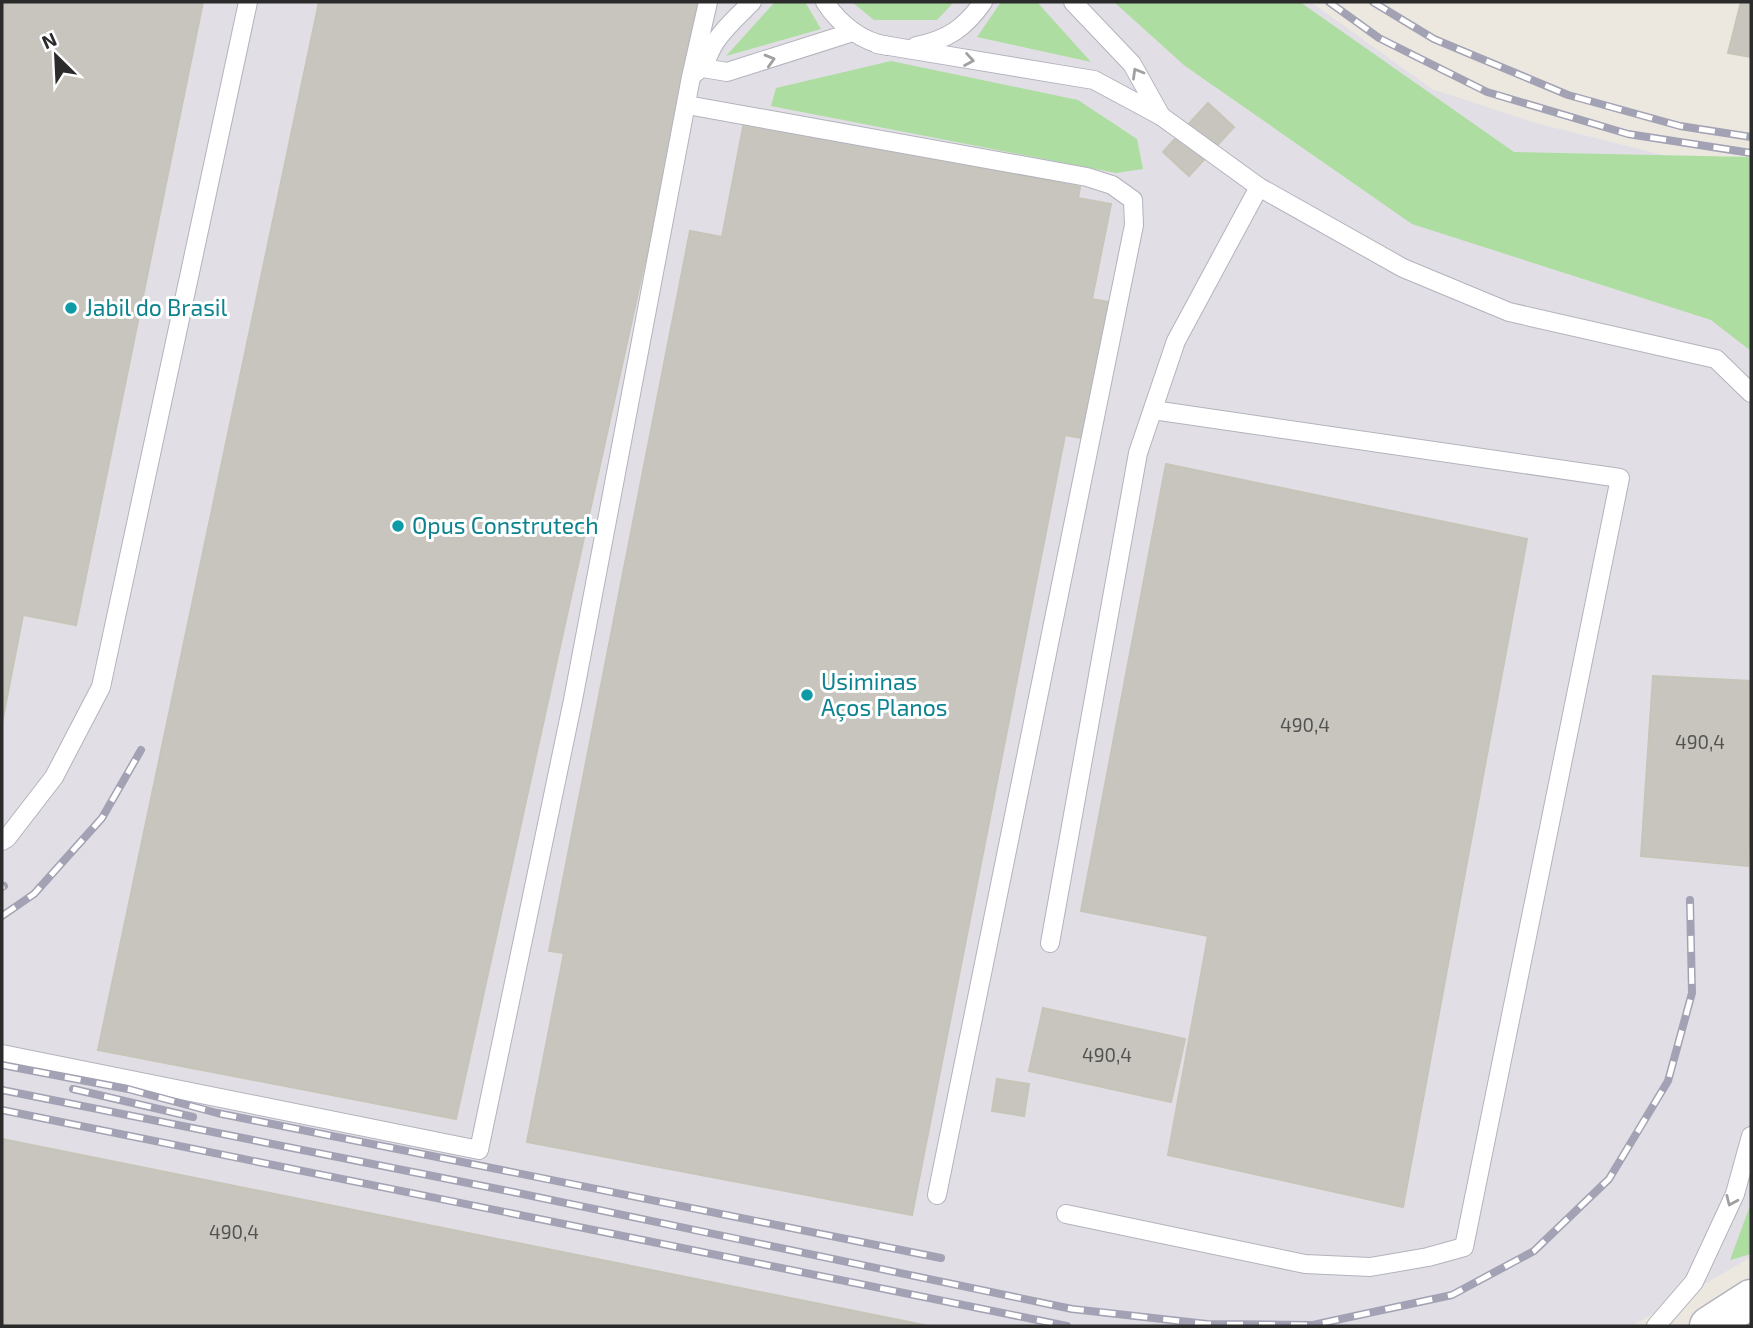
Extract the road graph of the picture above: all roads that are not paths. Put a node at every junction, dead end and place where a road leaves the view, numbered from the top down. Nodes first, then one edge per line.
1 (248, 2) edge
2 (708, 2) edge
3 (752, 2) edge
4 (825, 2) edge
5 (983, 2) edge
6 (1073, 2) edge
7 (853, 32) junction
8 (877, 44) junction
9 (697, 72) junction
10 (687, 105) junction
11 (1161, 116) junction
12 (1259, 187) junction
13 (1751, 393) edge
14 (1153, 410) junction
15 (2, 841) edge
16 (1050, 943) dead end
17 (2, 1054) edge
18 (1751, 1136) edge
19 (937, 1195) dead end
20 (1066, 1214) dead end
21 (1751, 1299) edge
22 (1656, 1326) edge
23 (1709, 1326) edge

1 - 15 lane
2 - 9 lane
3 - 9 lane
4 - 7 lane
5 - 8 lane
11 -> 6 lane
7 - 8 lane
9 -> 7 lane
8 -> 11 lane
9 - 10 lane
10 - 17 lane
10 - 19 lane
11 - 12 lane
12 - 13 lane
12 - 14 lane
14 - 16 lane
14 - 20 lane
18 -> 22 lane
21 - 23 main road

